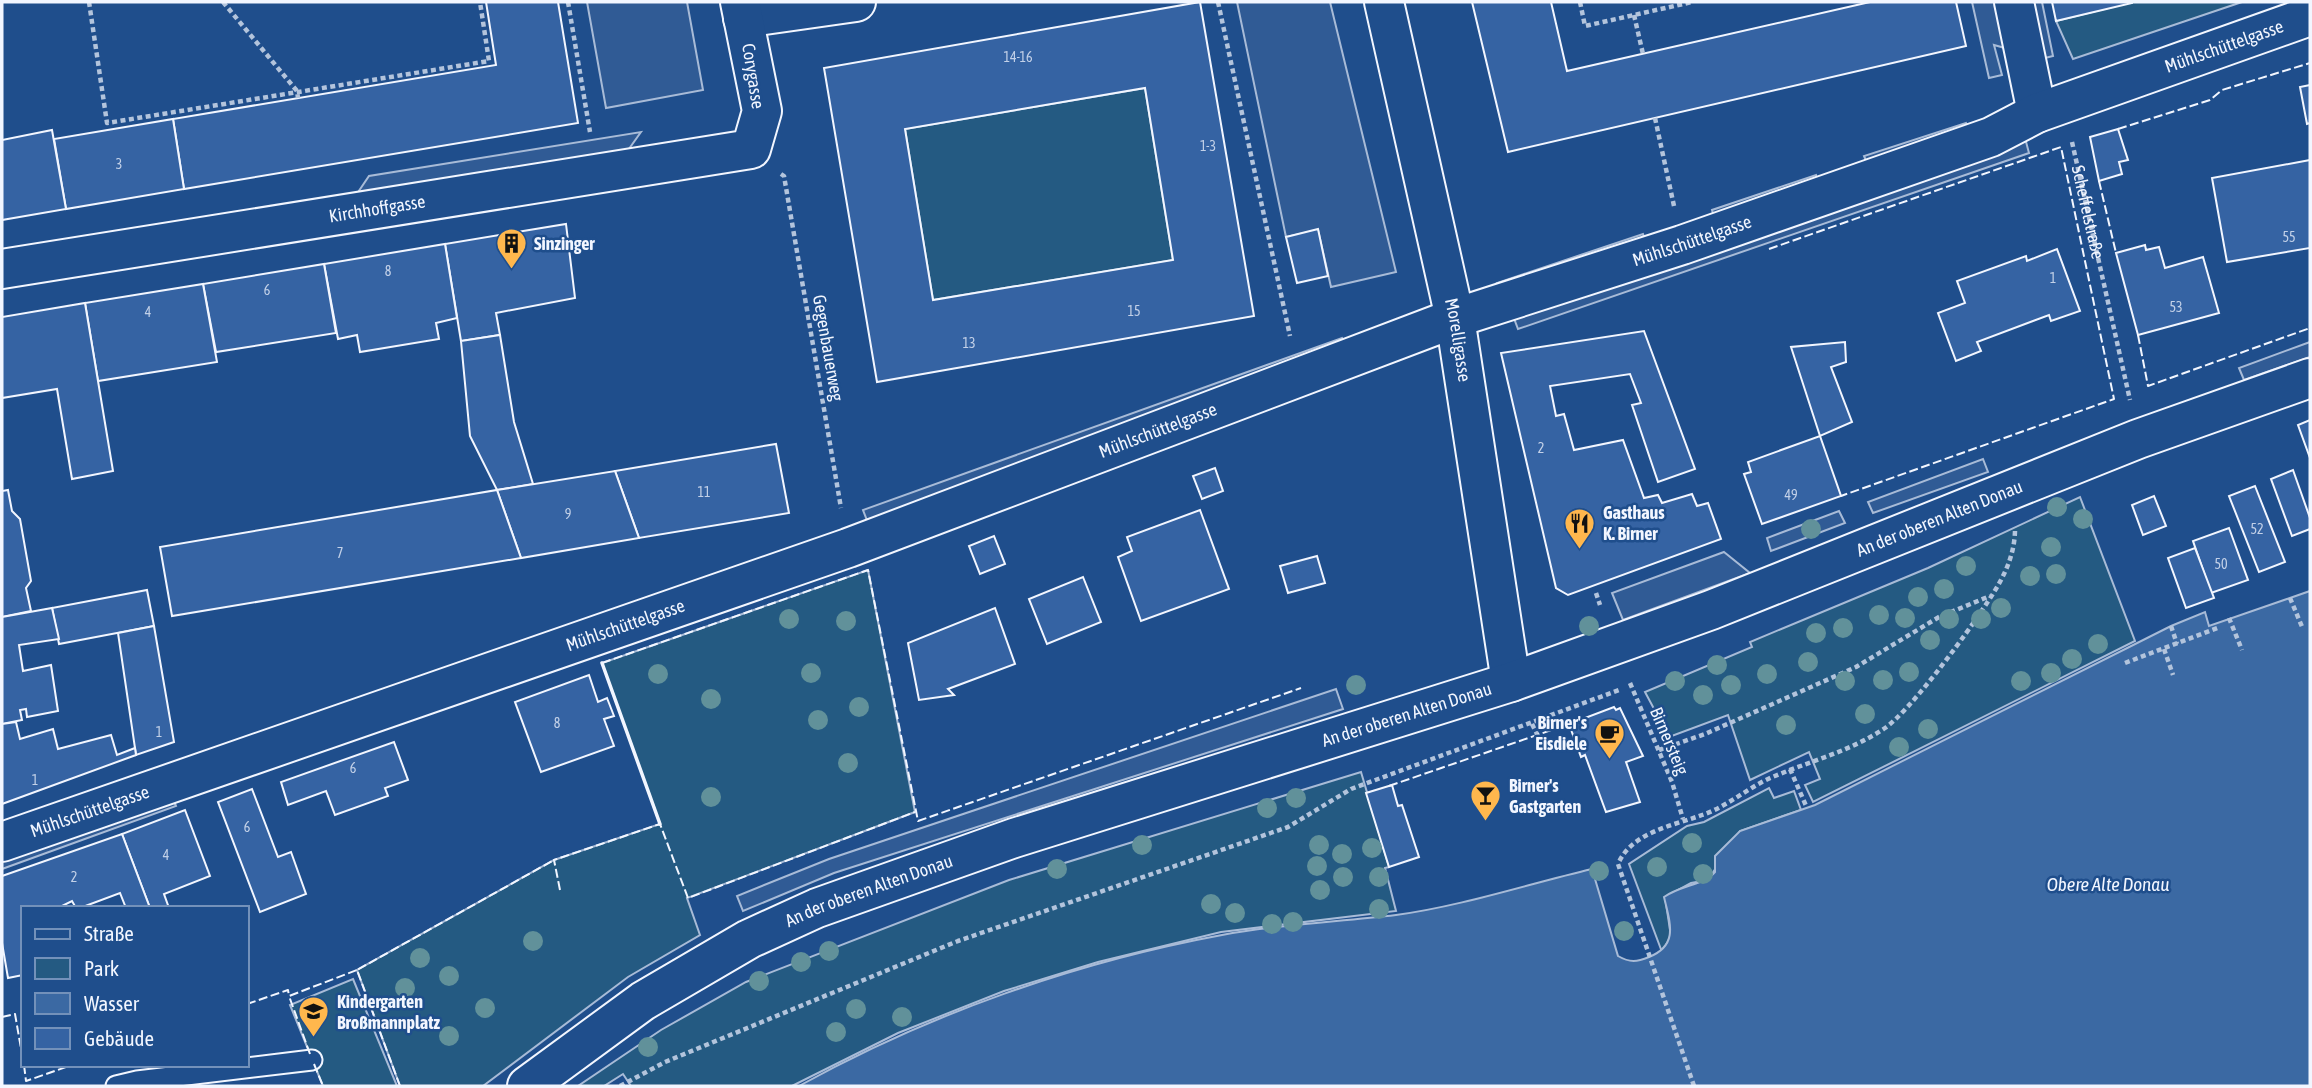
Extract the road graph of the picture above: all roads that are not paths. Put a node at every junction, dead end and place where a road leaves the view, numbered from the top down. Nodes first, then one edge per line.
1 (856, 2) edge
2 (1384, 2) edge
3 (2014, 2) edge
4 (742, 10) edge
5 (2310, 16) edge
6 (2037, 113) junction
7 (751, 149) joint
8 (2, 269) edge
9 (1455, 318) junction
10 (2310, 378) edge
11 (1511, 682) junction
12 (2, 842) edge
13 (312, 1060) dead end
14 (116, 1086) edge
15 (527, 1086) edge

1 - 4 street
2 - 9 street, Morelligasse
3 - 6 street
4 - 7 street, Corygasse
5 - 6 street, Mühlschüttelgasse
6 - 9 street, Mühlschüttelgasse
7 - 8 street, Kirchhoffgasse
9 - 11 street, Morelligasse
9 - 12 street, Mühlschüttelgasse
10 - 11 street, An der oberen Alten Donau
11 - 15 street, An der oberen Alten Donau
13 - 14 lane

